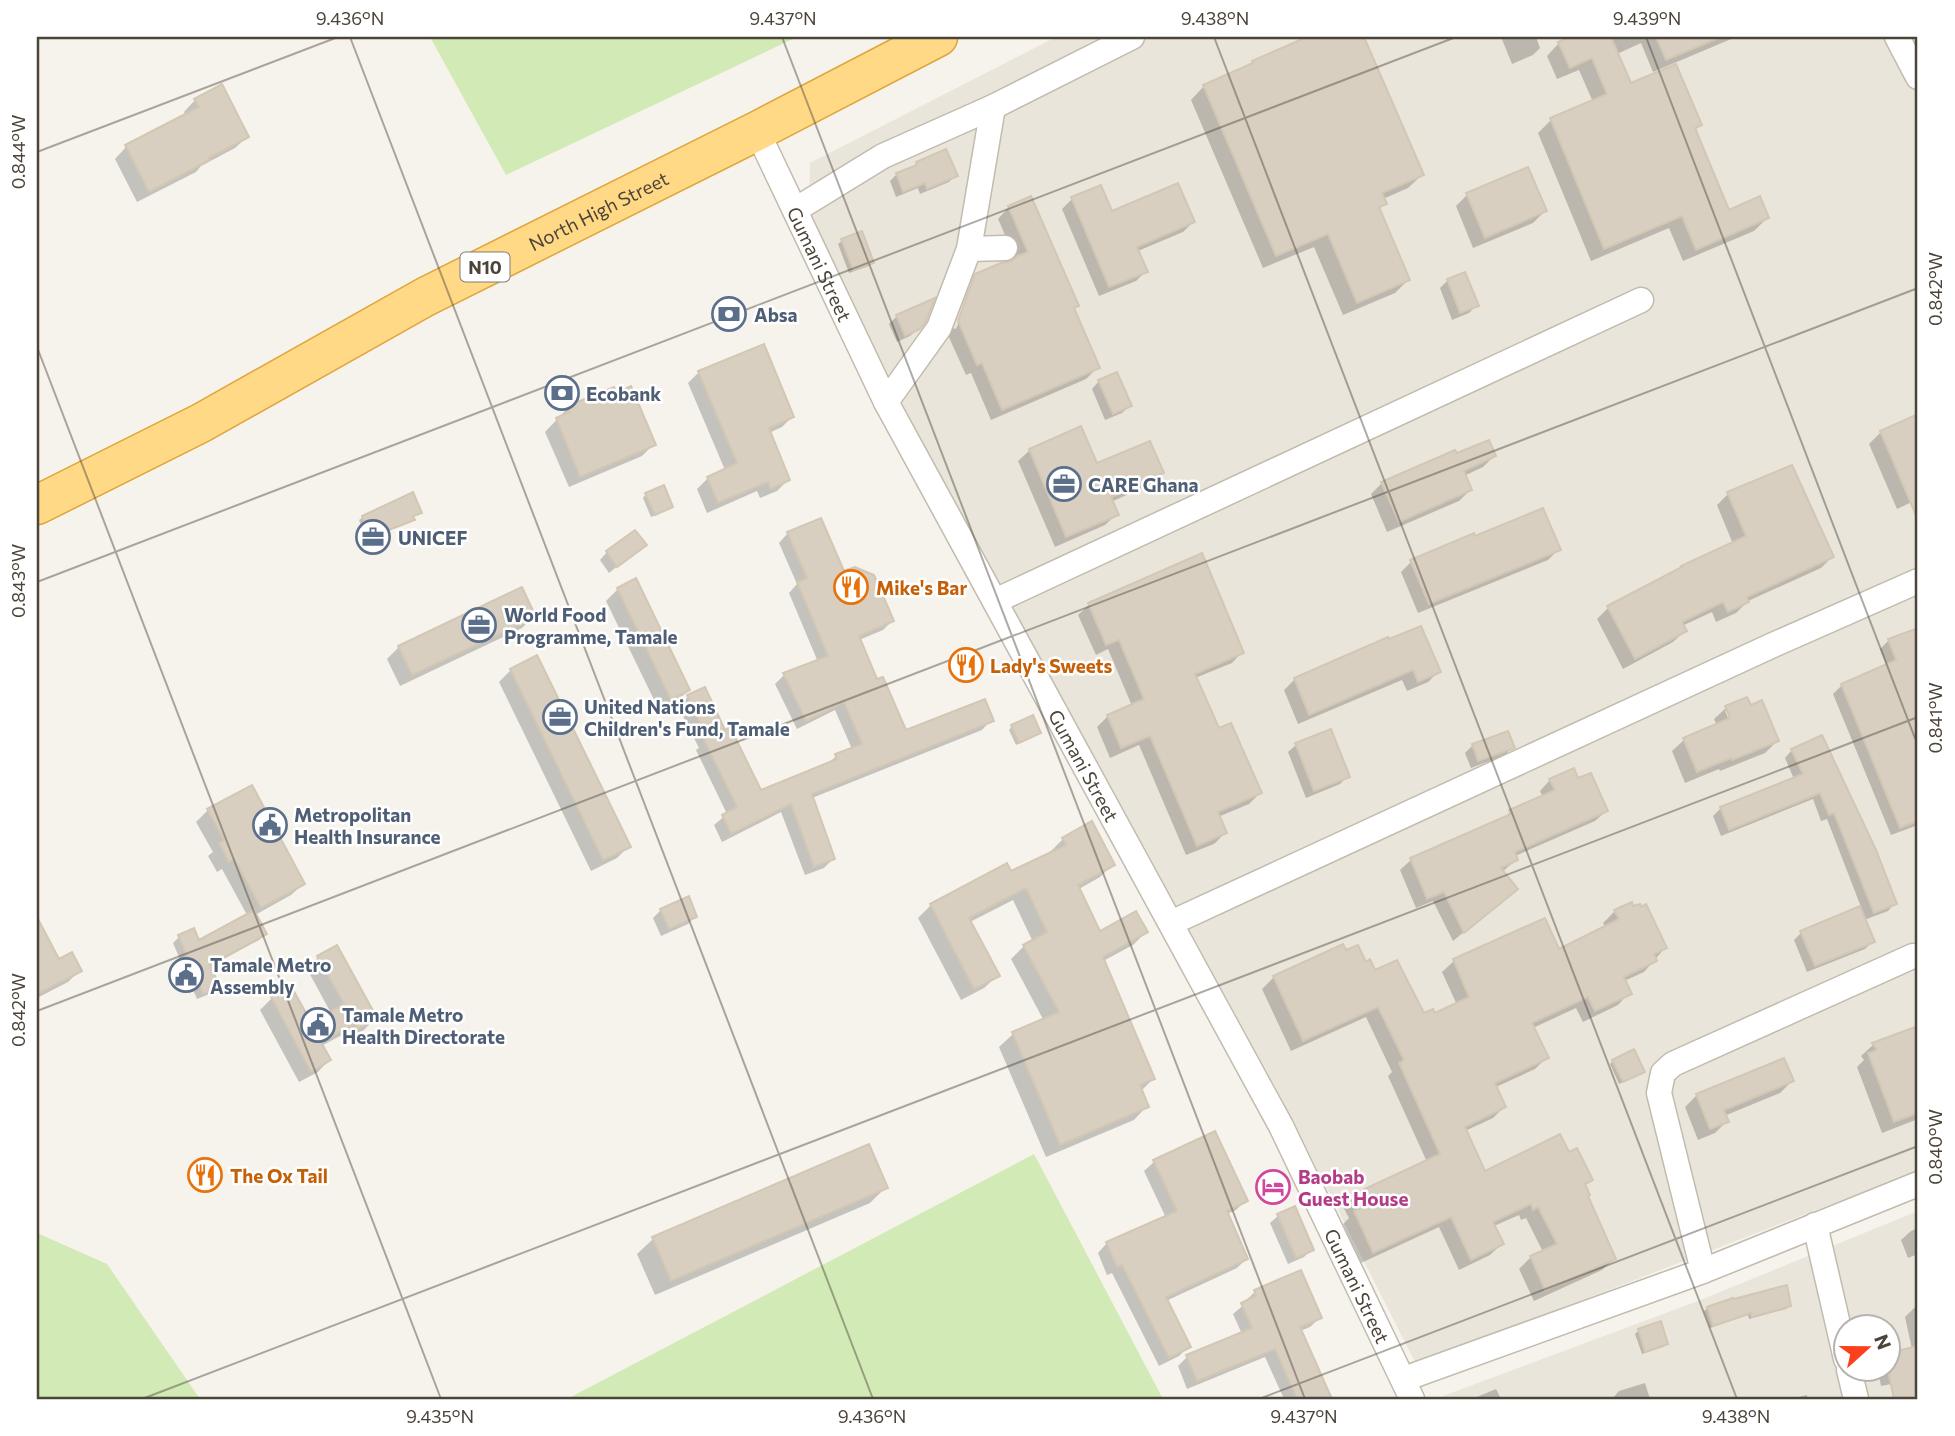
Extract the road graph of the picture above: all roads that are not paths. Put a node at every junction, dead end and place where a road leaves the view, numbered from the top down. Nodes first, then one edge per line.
1 (938, 37) edge
2 (1132, 37) edge
3 (1897, 37) edge
4 (1918, 77) edge
5 (993, 107) junction
6 (757, 131) junction
7 (794, 210) junction
8 (1005, 248) dead end
9 (969, 249) junction
10 (1641, 300) dead end
11 (886, 402) junction
12 (37, 505) edge
13 (1918, 581) edge
14 (995, 601) junction
15 (1171, 923) junction
16 (1913, 956) dead end
17 (1918, 1184) edge
18 (1815, 1226) junction
19 (1703, 1271) junction
20 (1836, 1314) edge
21 (1408, 1389) edge

1 - 6 highway, North High Street / N10
2 - 5 street
3 - 4 street
5 - 7 street
5 - 9 street
6 - 7 street, Gumani Street
6 - 12 highway, North High Street / N10
7 - 11 street, Gumani Street
8 - 9 street
9 - 11 street
10 - 14 street
11 - 14 street, Gumani Street
13 - 15 street
14 - 15 street, Gumani Street
15 - 21 street, Gumani Street
16 - 19 street
17 - 18 street
18 - 19 street
18 - 20 street
19 - 21 street

